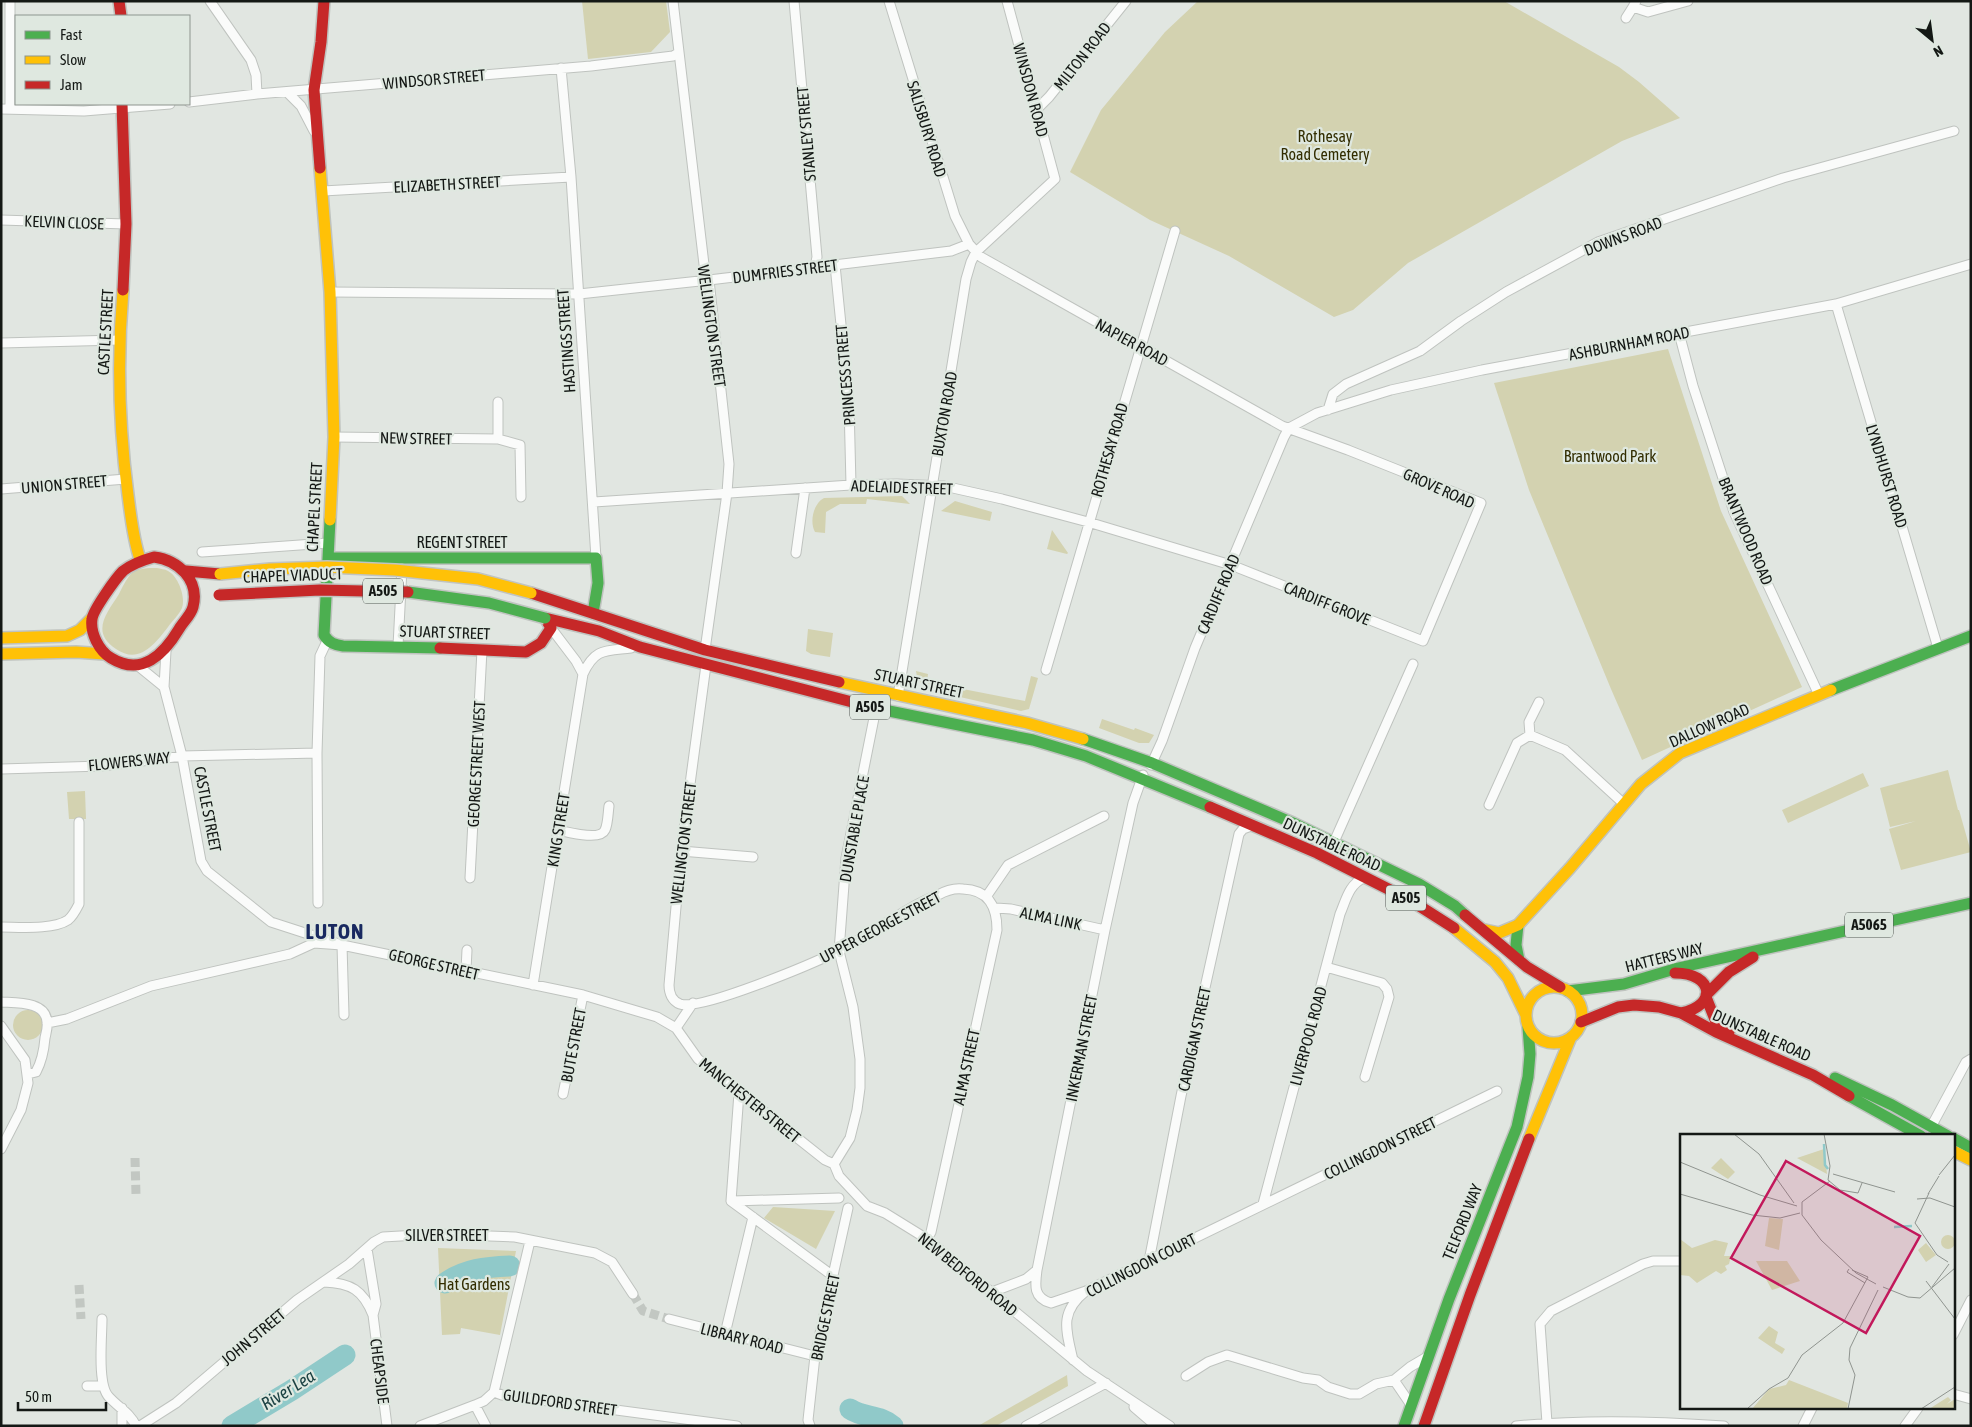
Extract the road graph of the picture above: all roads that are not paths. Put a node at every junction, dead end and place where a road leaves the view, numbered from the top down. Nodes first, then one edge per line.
1 (10, 1) edge
2 (119, 1) edge
3 (210, 1) edge
4 (324, 1) edge
5 (673, 1) edge
6 (794, 1) edge
7 (889, 1) edge
8 (1007, 1) edge
9 (1126, 1) edge
10 (1688, 1) edge
11 (1634, 4) edge
12 (120, 15) edge
13 (1626, 18) dead end
14 (678, 53) junction
15 (561, 68) junction
16 (314, 90) junction
17 (288, 92) junction
18 (258, 94) junction
19 (190, 102) edge
20 (141, 105) edge
21 (122, 106) edge
22 (6, 109) edge
23 (1037, 109) junction
24 (1954, 131) dead end
25 (318, 141) junction
26 (571, 177) junction
27 (323, 191) junction
28 (1, 220) edge
29 (126, 224) junction
30 (1175, 231) dead end
31 (969, 244) junction
32 (976, 252) junction
33 (1971, 264) edge
34 (835, 265) junction
35 (815, 267) junction
36 (709, 280) junction
37 (330, 292) junction
38 (580, 294) junction
39 (1836, 304) junction
40 (1679, 333) junction
41 (119, 340) junction
42 (1, 343) edge
43 (1139, 347) junction
44 (498, 402) dead end
45 (1328, 410) junction
46 (1289, 428) junction
47 (334, 437) junction
48 (498, 439) junction
49 (126, 479) junction
50 (851, 485) junction
51 (932, 485) junction
52 (805, 488) junction
53 (1, 489) edge
54 (727, 493) junction
55 (522, 497) dead end
56 (594, 502) junction
57 (1088, 522) junction
58 (328, 543) junction
59 (202, 552) dead end
60 (796, 553) dead end
61 (328, 558) junction
62 (402, 558) junction
63 (596, 558) junction
64 (140, 559) junction
65 (1231, 565) junction
66 (186, 571) junction
67 (531, 593) joint
68 (193, 608) junction
69 (593, 613) junction
70 (92, 618) junction
71 (545, 618) junction
72 (551, 628) junction
73 (1971, 636) edge
74 (1, 638) edge
75 (327, 641) junction
76 (1423, 641) joint
77 (398, 646) junction
78 (640, 646) junction
79 (1938, 648) junction
80 (166, 650) junction
81 (482, 650) junction
82 (706, 650) junction
83 (1, 654) edge
84 (104, 654) junction
85 (1413, 664) dead end
86 (137, 665) junction
87 (706, 665) junction
88 (1046, 670) dead end
89 (582, 674) junction
90 (164, 687) junction
91 (1819, 695) junction
92 (898, 696) junction
93 (1539, 702) dead end
94 (876, 708) junction
95 (1530, 735) junction
96 (317, 752) junction
97 (182, 756) junction
98 (1152, 762) junction
99 (1, 769) edge
100 (1142, 778) junction
101 (1624, 804) junction
102 (1489, 805) dead end
103 (609, 806) dead end
104 (1104, 816) dead end
105 (79, 822) dead end
106 (1293, 823) joint
107 (1252, 826) junction
108 (558, 830) junction
109 (1334, 842) junction
110 (681, 851) junction
111 (752, 857) dead end
112 (1367, 877) junction
113 (470, 878) dead end
114 (986, 897) junction
115 (1971, 902) edge
116 (318, 903) dead end
117 (996, 908) junction
118 (1518, 925) junction
119 (1, 928) edge
120 (1105, 930) junction
121 (1485, 930) junction
122 (342, 944) junction
123 (467, 950) dead end
124 (1768, 950) junction
125 (839, 951) junction
126 (1519, 960) junction
127 (1326, 967) junction
128 (466, 970) junction
129 (1668, 972) junction
130 (533, 985) junction
131 (1564, 989) junction
132 (582, 995) junction
133 (1706, 996) junction
134 (1, 1002) edge
135 (693, 1004) junction
136 (1680, 1013) junction
137 (344, 1015) dead end
138 (1526, 1015) junction
139 (1581, 1022) junction
140 (47, 1023) junction
141 (1, 1026) edge
142 (1528, 1027) junction
143 (676, 1028) junction
144 (1, 1036) edge
145 (1572, 1037) junction
146 (10, 1041) junction
147 (1971, 1059) edge
148 (28, 1074) junction
149 (1365, 1077) dead end
150 (1497, 1090) dead end
151 (739, 1092) junction
152 (563, 1094) dead end
153 (1931, 1127) junction
154 (1917, 1134) edge
155 (1944, 1134) edge
156 (1954, 1139) edge
157 (1971, 1148) edge
158 (1, 1149) edge
159 (1954, 1152) edge
160 (1971, 1160) edge
161 (834, 1164) junction
162 (839, 1198) dead end
163 (731, 1201) junction
164 (1263, 1204) junction
165 (848, 1208) dead end
166 (753, 1217) junction
167 (928, 1239) junction
168 (530, 1241) junction
169 (367, 1249) junction
170 (1148, 1261) junction
171 (1680, 1261) edge
172 (1037, 1270) junction
173 (833, 1276) junction
174 (324, 1282) junction
175 (1086, 1291) junction
176 (992, 1292) junction
177 (633, 1294) tunnel mouth
178 (1971, 1300) edge
179 (373, 1315) junction
180 (669, 1319) tunnel mouth
181 (102, 1320) dead end
182 (1954, 1333) edge
183 (725, 1334) junction
184 (815, 1356) junction
185 (1429, 1356) junction
186 (1073, 1360) junction
187 (1186, 1376) dead end
188 (1394, 1380) junction
189 (1106, 1383) junction
190 (87, 1386) dead end
191 (102, 1386) junction
192 (494, 1392) junction
193 (1954, 1394) edge
194 (1971, 1399) edge
195 (475, 1405) junction
196 (1412, 1406) junction
197 (122, 1408) junction
198 (1811, 1410) edge
199 (1917, 1410) edge
200 (1547, 1423) junction
201 (122, 1426) edge
202 (136, 1426) edge
203 (140, 1426) edge
204 (387, 1426) edge
205 (420, 1426) edge
206 (486, 1426) edge
207 (737, 1426) edge
208 (810, 1426) edge
209 (1026, 1426) edge
210 (1156, 1426) edge
211 (1170, 1426) edge
212 (1404, 1426) edge
213 (1424, 1426) edge
214 (1516, 1426) edge
215 (1724, 1426) edge
216 (1803, 1426) edge
217 (1905, 1426) edge

1 - 22 street
2 - 12 main road
3 - 18 street
4 - 16 main road, CHAPEL STREET
5 - 14 street, WELLINGTON STREET
6 - 35 street, STANLEY STREET
7 - 31 street, SALISBURY ROAD
8 - 23 street, WINSDON ROAD
9 - 23 street, MILTON ROAD
10 - 11 street
11 - 13 street
14 - 15 street, WINDSOR STREET
14 - 36 street, WELLINGTON STREET
15 - 16 street, WINDSOR STREET
15 - 26 street, HASTINGS STREET
16 - 17 street, WINDSOR STREET
16 - 25 main road, CHAPEL STREET
17 - 18 street, WINDSOR STREET
17 - 25 street, CHAPEL STREET
18 - 19 street, WINDSOR STREET
20 - 21 street
21 - 22 street
21 - 29 main road, CASTLE STREET
23 - 32 street, WINSDON ROAD
24 - 45 street, DOWNS ROAD
25 - 27 main road, CHAPEL STREET
26 - 27 street, ELIZABETH STREET
26 - 38 street, HASTINGS STREET
27 - 37 main road, CHAPEL STREET
28 - 29 street, KELVIN CLOSE
29 - 41 main road, CASTLE STREET
30 - 43 street, ROTHESAY ROAD
31 - 32 street, SALISBURY ROAD
31 - 34 street, DUMFRIES STREET
32 - 43 street, NAPIER ROAD
32 - 51 street, BUXTON ROAD
33 - 39 street, ASHBURNHAM ROAD
34 - 35 street, DUMFRIES STREET
34 - 50 street, PRINCESS STREET
35 - 36 street, DUMFRIES STREET
36 - 38 street, DUMFRIES STREET
36 - 54 street, WELLINGTON STREET
37 - 38 street, DUMFRIES STREET
37 - 47 main road, CHAPEL STREET
38 - 56 street, HASTINGS STREET
39 - 40 street, ASHBURNHAM ROAD
39 - 79 street, LYNDHURST ROAD
40 - 45 street, ASHBURNHAM ROAD
40 - 91 street, BRANTWOOD ROAD
41 - 42 street
41 - 49 main road, CASTLE STREET
43 - 46 street, NAPIER ROAD
43 - 57 street, ROTHESAY ROAD
44 - 48 street
45 - 46 street, ASHBURNHAM ROAD
46 - 65 street, CARDIFF ROAD
46 - 76 street, GROVE ROAD
47 - 48 street, NEW STREET
47 - 58 main road, CHAPEL STREET
48 - 55 street, NEW STREET
49 - 53 street, UNION STREET
49 - 64 main road, CASTLE STREET
50 - 51 street, ADELAIDE STREET
50 - 52 street, ADELAIDE STREET
51 - 57 street, ADELAIDE STREET
51 - 92 street, BUXTON ROAD
52 - 54 street, ADELAIDE STREET
52 - 60 street
54 - 56 street, ADELAIDE STREET
54 - 82 street, WELLINGTON STREET
56 - 63 street, HASTINGS STREET
57 - 65 street, ADELAIDE STREET
57 - 88 street, ROTHESAY ROAD
58 - 59 street
58 - 61 main road, CHAPEL STREET
61 - 62 main road, REGENT STREET
61 - 75 main road, CHAPEL STREET
62 - 63 main road, REGENT STREET
62 - 77 street
63 - 69 main road, HASTINGS STREET
64 - 66 main road, A505
64 - 70 main road
65 - 76 street, CARDIFF GROVE
65 - 98 street, CARDIFF ROAD
66 - 67 main road, CHAPEL VIADUCT / A505, bridge
66 - 68 main road
67 - 69 main road, STUART STREET / A505
68 - 71 main road, CHAPEL VIADUCT / A505, bridge
68 - 80 main road, A505
69 - 82 main road, STUART STREET / A505
70 - 74 main road
70 - 84 main road
71 - 72 main road
71 - 78 main road, STUART STREET / A505
72 - 81 main road, STUART STREET
72 - 89 street
73 - 79 main road, DALLOW ROAD
75 - 77 main road, STUART STREET
75 - 96 street, CHAPEL STREET
77 - 81 main road, STUART STREET
78 - 87 main road, STUART STREET / A505
78 - 89 street
79 - 91 main road, DALLOW ROAD
80 - 86 main road, A505
80 - 90 street, CASTLE STREET
81 - 113 street, GEORGE STREET WEST
82 - 92 main road, STUART STREET / A505
83 - 84 main road
84 - 86 main road
85 - 109 street
86 - 90 street
87 - 94 main road, STUART STREET / A505
87 - 110 street, WELLINGTON STREET
89 - 108 street, KING STREET
90 - 97 street, CASTLE STREET
91 - 101 main road, DALLOW ROAD
92 - 98 main road, STUART STREET / A505
93 - 95 street
94 - 100 main road, STUART STREET / A505
94 - 125 street, DUNSTABLE PLACE
95 - 101 street
95 - 102 street
96 - 97 street, FLOWERS WAY
96 - 116 street, CHAPEL STREET
97 - 99 street, FLOWERS WAY
97 - 122 street, CASTLE STREET
98 - 100 street, CARDIFF ROAD
98 - 106 main road, STUART STREET / A505
100 - 107 main road, STUART STREET / A505
100 - 120 street, INKERMAN STREET
101 - 118 main road, DALLOW ROAD
103 - 108 street
104 - 114 street
105 - 119 street
106 - 109 main road, DUNSTABLE ROAD / A505
107 - 112 main road, DUNSTABLE ROAD / A505
107 - 170 street, CARDIGAN STREET
108 - 130 street, KING STREET
109 - 121 main road, DUNSTABLE ROAD / A505
110 - 111 street
110 - 135 street, WELLINGTON STREET
112 - 127 street, LIVERPOOL ROAD
112 - 138 main road, DUNSTABLE ROAD / A505
114 - 117 street
114 - 125 street, UPPER GEORGE STREET
115 - 124 main road, HATTERS WAY / A5065
117 - 120 street, ALMA LINK
117 - 167 street, ALMA STREET
118 - 121 main road
118 - 126 main road
120 - 172 street, INKERMAN STREET
121 - 126 main road, DUNSTABLE ROAD / A505
122 - 128 street, GEORGE STREET
122 - 137 street
122 - 140 street, GEORGE STREET
123 - 128 street
124 - 129 main road, HATTERS WAY / A5065
124 - 133 main road, HATTERS WAY / A5065
125 - 135 street, UPPER GEORGE STREET
125 - 161 street, DUNSTABLE PLACE
126 - 131 main road, DUNSTABLE ROAD / A505
127 - 149 street
127 - 164 street, LIVERPOOL ROAD
128 - 130 street, GEORGE STREET
129 - 131 main road, HATTERS WAY
129 - 133 main road, DUNSTABLE ROAD
130 - 132 street, GEORGE STREET
131 - 138 main road
131 - 139 main road
132 - 143 street, GEORGE STREET
132 - 152 street, BUTE STREET
133 - 136 main road, HATTERS WAY
133 - 153 main road, DUNSTABLE ROAD
134 - 140 street
135 - 143 street
136 - 139 main road, DUNSTABLE ROAD
136 - 154 main road, DUNSTABLE ROAD
138 - 142 main road
139 - 145 main road
140 - 148 street
141 - 146 street
142 - 145 main road
142 - 185 main road, TELFORD WAY
143 - 151 street, MANCHESTER STREET
144 - 146 street
145 - 213 main road, TELFORD WAY
146 - 148 street
147 - 153 street
148 - 158 street
150 - 164 street, COLLINGDON STREET
151 - 161 street, MANCHESTER STREET
151 - 163 street
153 - 155 main road, DUNSTABLE ROAD
156 - 157 main road
159 - 160 main road
161 - 167 street, NEW BEDFORD ROAD
162 - 163 street
163 - 166 street
164 - 170 street, COLLINGDON COURT
165 - 173 street, BRIDGE STREET
166 - 173 street
166 - 183 street
167 - 176 street, NEW BEDFORD ROAD
168 - 169 street, SILVER STREET
168 - 177 street
168 - 192 street
169 - 174 street, JOHN STREET
169 - 179 street, CHEAPSIDE
170 - 175 street, COLLINGDON COURT
171 - 200 street
172 - 175 street, INKERMAN STREET
172 - 176 street
173 - 184 street, BRIDGE STREET
174 - 179 street
174 - 203 street, JOHN STREET
175 - 186 street, COLLINGDON COURT
176 - 186 street, NEW BEDFORD ROAD
178 - 182 street
179 - 204 street, CHEAPSIDE
180 - 183 street, LIBRARY ROAD
181 - 191 street
183 - 184 street, LIBRARY ROAD
184 - 208 street, BRIDGE STREET
185 - 188 street
185 - 196 main road, TELFORD WAY
186 - 189 street, NEW BEDFORD ROAD
187 - 188 street
188 - 196 street
189 - 209 street
189 - 210 street, NEW BEDFORD ROAD
189 - 211 street, NEW BEDFORD ROAD
190 - 191 street
191 - 197 street
192 - 195 street, GUILDFORD STREET
192 - 207 street, GUILDFORD STREET
193 - 194 street
195 - 205 street, GUILDFORD STREET
195 - 206 street
196 - 212 main road, TELFORD WAY
197 - 201 street
197 - 202 street
198 - 216 street
199 - 217 street
200 - 214 street
200 - 215 street

